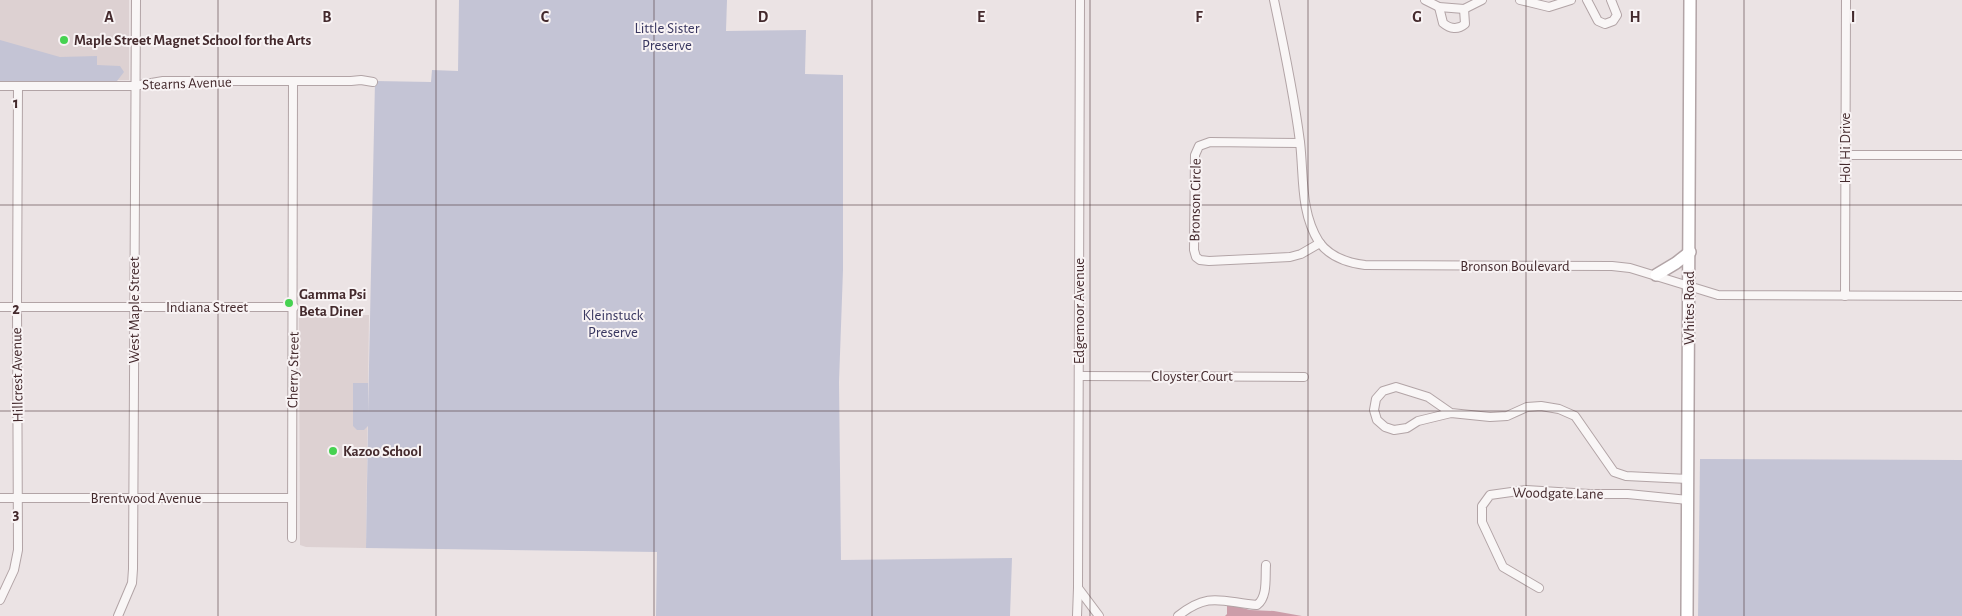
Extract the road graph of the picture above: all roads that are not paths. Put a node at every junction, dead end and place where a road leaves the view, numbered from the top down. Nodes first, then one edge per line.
1 (136, 0) edge
2 (1080, 0) edge
3 (1274, 0) edge
4 (1425, 0) edge
5 (1482, 0) edge
6 (1520, 0) edge
7 (1571, 0) edge
8 (1587, 0) edge
9 (1611, 0) edge
10 (1690, 0) edge
11 (1846, 0) edge
12 (1440, 7) junction
13 (1464, 9) junction
14 (293, 81) junction
15 (373, 82) dead end
16 (0, 86) edge
17 (18, 86) junction
18 (134, 86) junction
19 (1300, 143) junction
20 (1845, 155) junction
21 (1962, 155) edge
22 (1320, 243) junction
23 (1690, 252) junction
24 (1656, 275) junction
25 (1690, 285) junction
26 (1845, 296) junction
27 (1962, 296) edge
28 (0, 307) edge
29 (16, 307) junction
30 (294, 307) junction
31 (134, 308) junction
32 (1079, 376) junction
33 (1304, 377) dead end
34 (1451, 413) junction
35 (1688, 479) junction
36 (0, 498) edge
37 (19, 498) junction
38 (133, 498) junction
39 (291, 498) junction
40 (1688, 500) junction
41 (292, 538) dead end
42 (1266, 566) dead end
43 (1078, 588) junction
44 (1539, 588) dead end
45 (0, 600) edge
46 (118, 616) edge
47 (1077, 616) edge
48 (1099, 616) edge
49 (1178, 616) edge
50 (1687, 616) edge

1 - 18 street, West Maple Street
2 - 32 street, Edgemoor Avenue
3 - 19 street, Bronson Boulevard
4 - 12 street
5 - 13 street
6 - 7 street
8 - 9 street
10 - 23 street, Whites Road
11 - 20 street, Hol Hi Drive
12 - 13 street
12 - 13 street
14 - 15 street, Stearns Avenue
14 - 18 street, Stearns Avenue
14 - 30 street, Cherry Street
16 - 17 street, Stearns Avenue
17 - 18 street, Stearns Avenue
17 - 29 street, Hillcrest Avenue
18 - 31 street, West Maple Street
19 - 22 street, Bronson Boulevard
19 - 22 street, Bronson Circle
20 - 21 street
20 - 26 street, Hol Hi Drive
22 - 24 street, Bronson Boulevard
23 - 24 street
23 - 25 street, Whites Road
24 - 25 street, Bronson Boulevard
25 - 26 street, Bronson Boulevard
25 - 35 street, Whites Road
26 - 27 street, Bronson Boulevard
28 - 29 street, Indiana Street
29 - 31 street, Indiana Street
29 - 37 street, Hillcrest Avenue
30 - 31 street, Indiana Street
30 - 39 street, Cherry Street
31 - 38 street, West Maple Street
32 - 33 street, Cloyster Court
32 - 43 street, Edgemoor Avenue
34 - 34 street, Woodgate Lane
34 - 35 street, Woodgate Lane
35 - 40 street, Whites Road
36 - 37 street, Brentwood Avenue
37 - 38 street, Brentwood Avenue
37 - 45 street, Hillcrest Avenue
38 - 39 street, Brentwood Avenue
38 - 46 street, West Maple Street
39 - 41 street, Cherry Street
40 - 44 street, Woodgate Lane
40 - 50 street, Whites Road
42 - 49 street
43 - 47 street, Edgemoor Avenue
43 - 48 street

